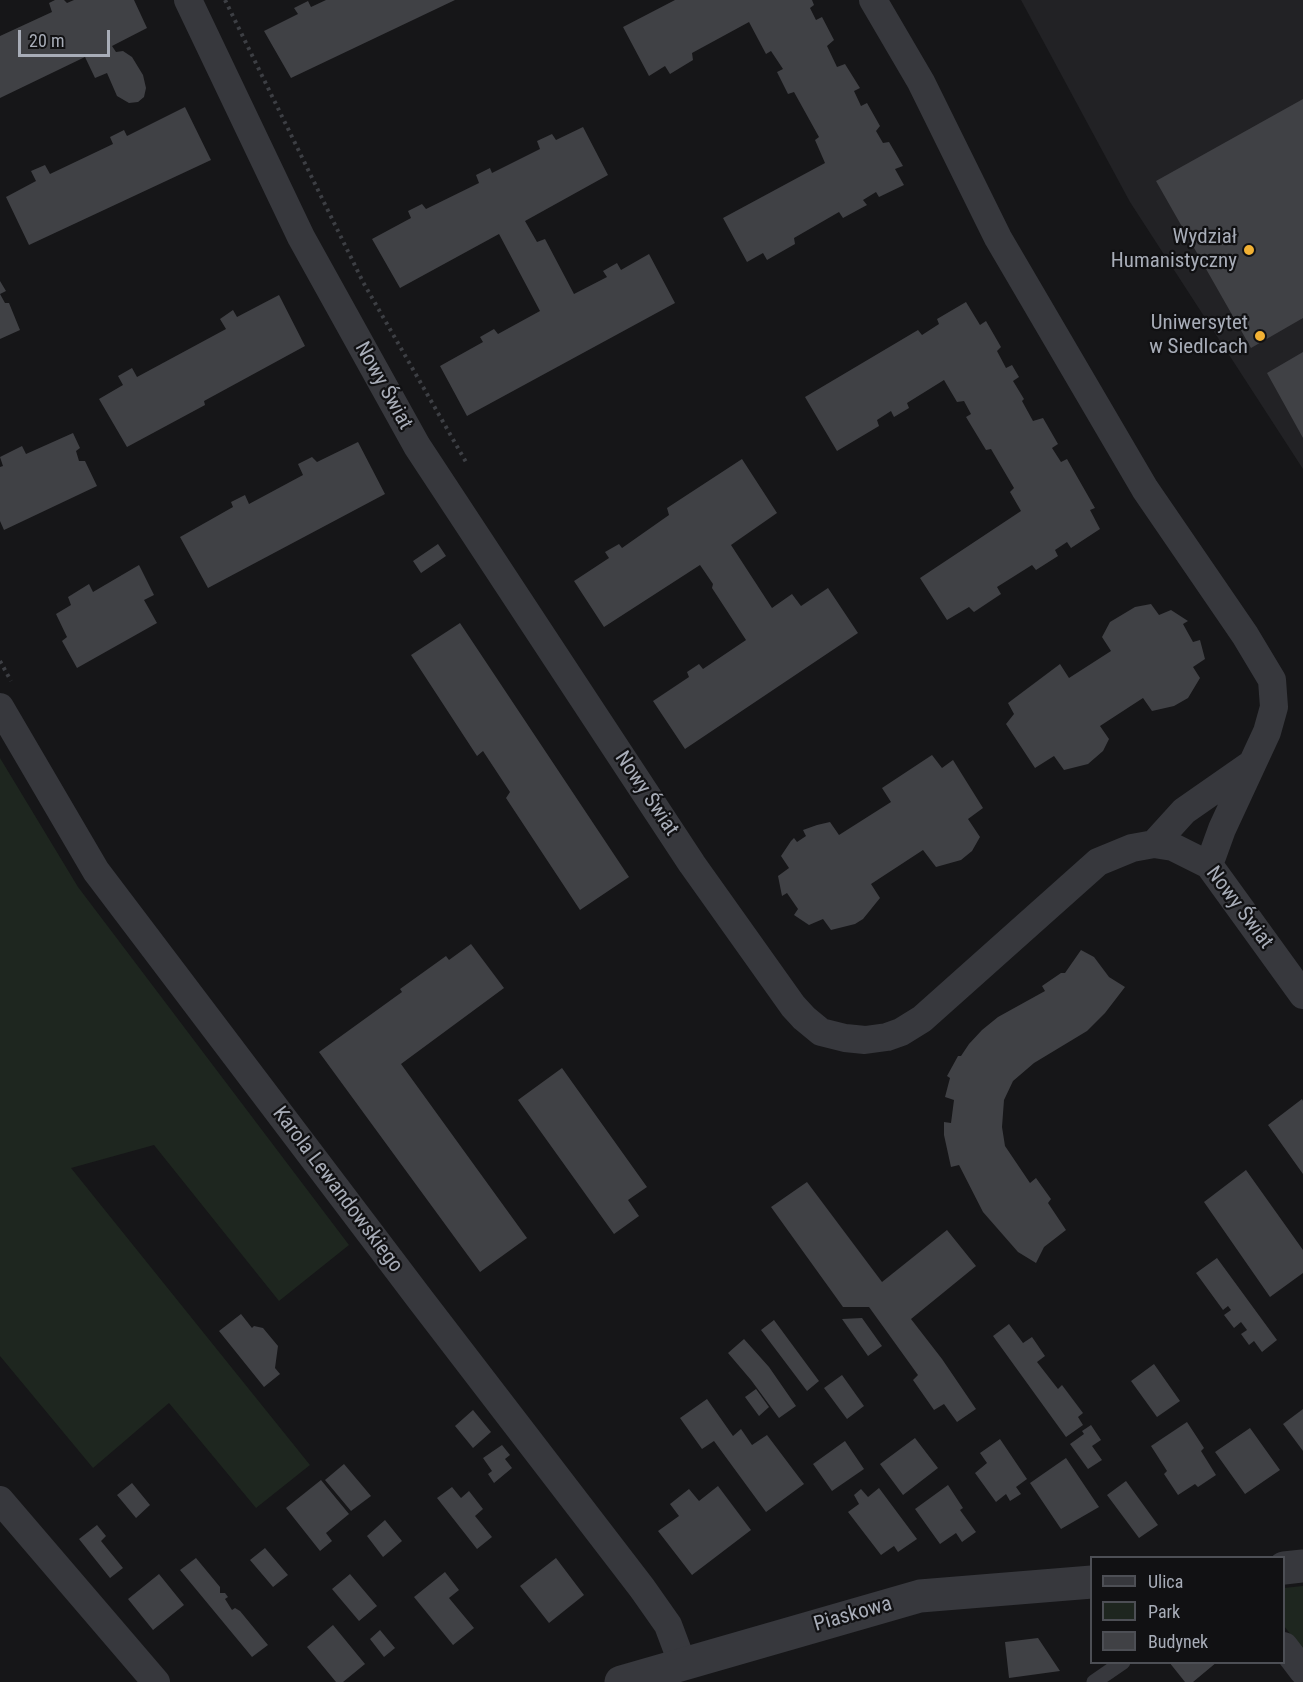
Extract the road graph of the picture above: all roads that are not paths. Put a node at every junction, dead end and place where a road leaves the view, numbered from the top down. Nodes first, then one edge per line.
1 (188, 0) edge
2 (873, 0) edge
3 (0, 707) edge
4 (1250, 765) junction
5 (1154, 844) junction
6 (1209, 865) junction
7 (1303, 995) edge
8 (0, 1500) edge
9 (1303, 1566) edge
10 (1285, 1568) edge
11 (1090, 1582) edge
12 (1285, 1647) edge
13 (1119, 1664) edge
14 (683, 1665) junction
15 (1303, 1671) edge
16 (156, 1682) edge
17 (621, 1682) edge
18 (1094, 1682) edge

1 - 5 street, Nowy Świat
2 - 4 street
3 - 14 street, Karola Lewandowskiego
4 - 5 street
4 - 6 street
5 - 6 street, Nowy Świat
6 - 7 street, Nowy Świat
8 - 16 street
9 - 10 street
11 - 14 street, Piaskowa
12 - 15 street
13 - 18 lane
14 - 17 street, Piaskowa

